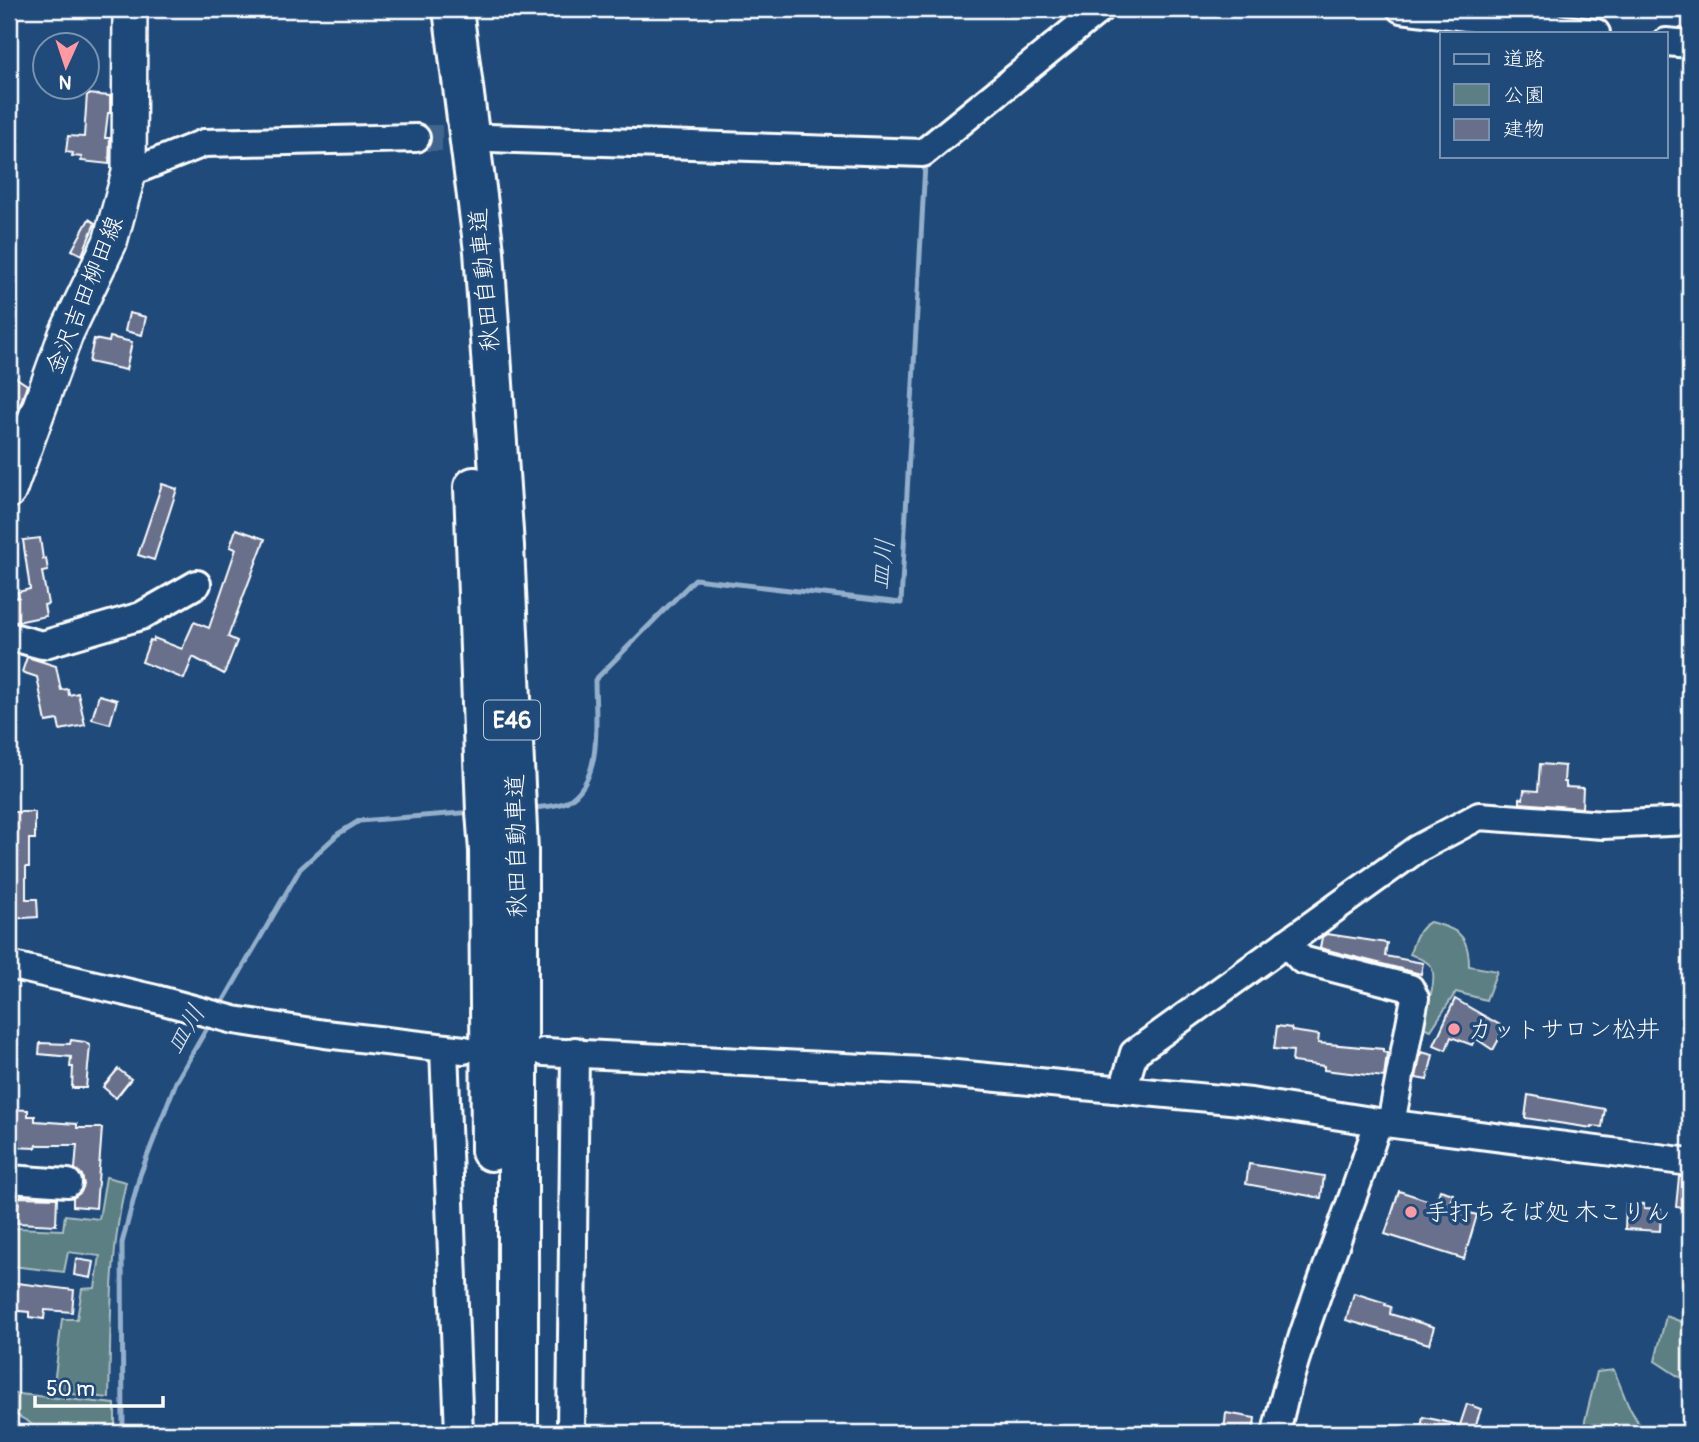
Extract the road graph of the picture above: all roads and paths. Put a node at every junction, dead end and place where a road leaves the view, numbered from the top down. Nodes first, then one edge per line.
1 (130, 9) edge
2 (427, 9) edge
3 (453, 9) edge
4 (1100, 9) edge
5 (1401, 9) edge
6 (1588, 32) edge
7 (1668, 41) edge
8 (1690, 44) edge
9 (416, 138) tunnel mouth
10 (489, 138) tunnel mouth
11 (129, 173) junction
12 (17, 443) edge
13 (9, 491) edge
14 (197, 584) dead end
15 (9, 636) edge
16 (1690, 821) edge
17 (1286, 943) junction
18 (9, 965) edge
19 (575, 1051) junction
20 (544, 1052) dead end
21 (1123, 1090) junction
22 (1384, 1123) junction
23 (1690, 1162) edge
24 (9, 1179) edge
25 (68, 1183) dead end
26 (459, 1433) edge
27 (492, 1433) edge
28 (518, 1433) edge
29 (571, 1433) edge
30 (1276, 1433) edge

1 - 11 main road, 金沢吉田柳田線
2 - 27 highway, 秋田自動車道 / E46
3 - 28 highway, 秋田自動車道 / E46
4 - 10 street
5 - 6 street
7 - 8 street
9 - 11 street
11 - 12 main road, 金沢吉田柳田線
12 - 13 main road, 金沢吉田柳田線
14 - 15 street
16 - 17 street
17 - 21 street
17 - 22 street
18 - 26 street
19 - 20 street
19 - 21 street
19 - 29 street
21 - 22 street
22 - 23 street
22 - 30 street
24 - 25 street

